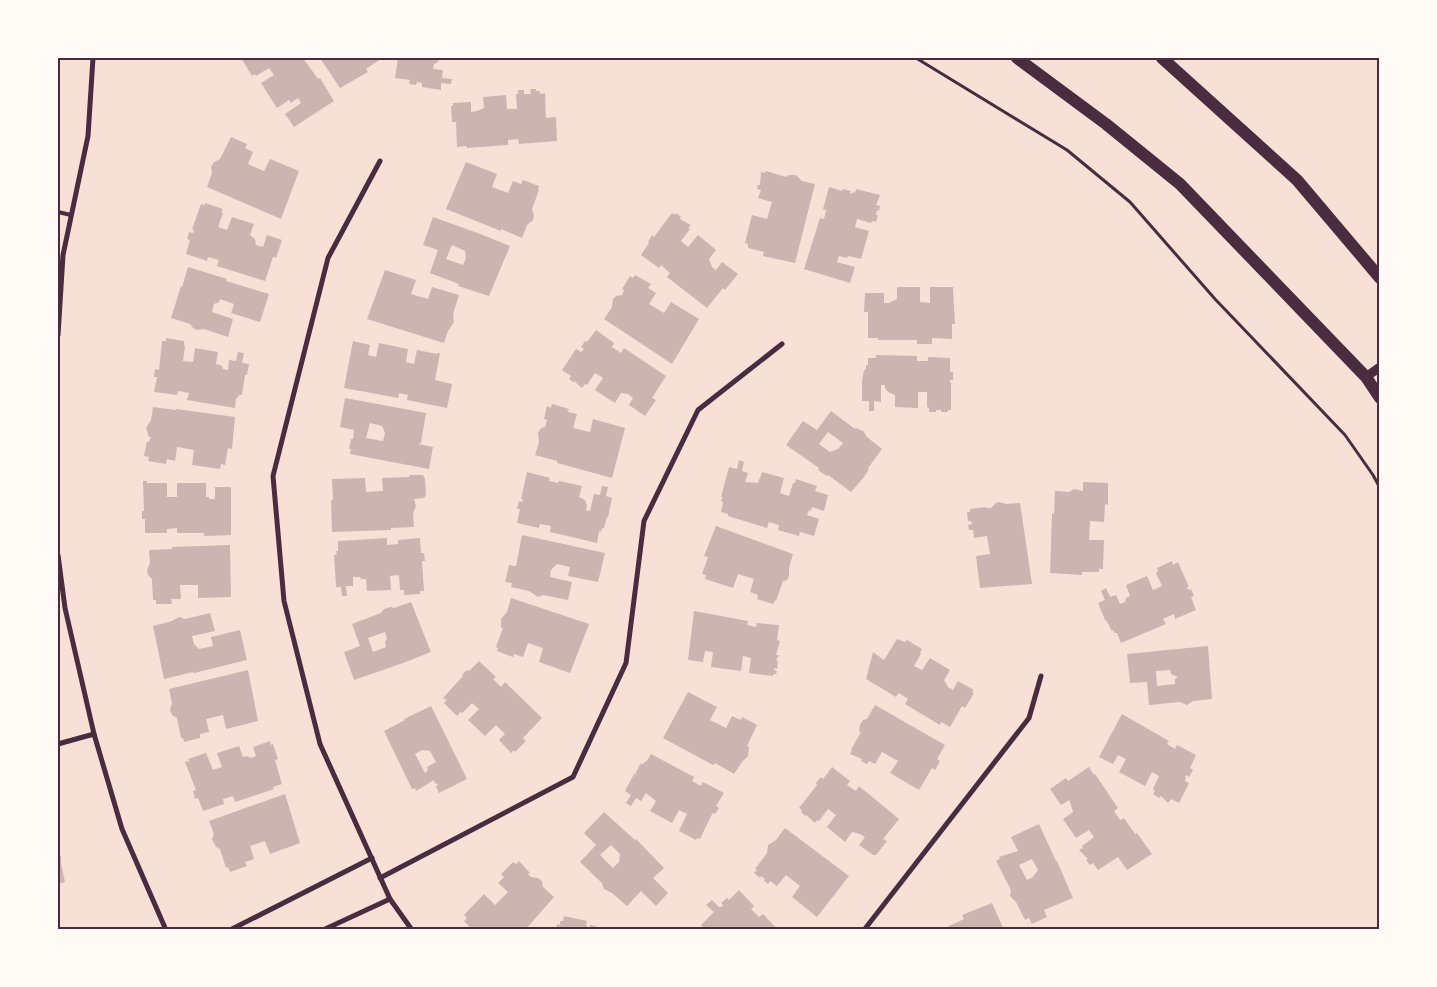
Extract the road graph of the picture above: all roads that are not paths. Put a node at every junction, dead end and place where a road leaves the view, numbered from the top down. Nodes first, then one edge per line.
1 (93, 58) edge
2 (1017, 58) edge
3 (1162, 58) edge
4 (380, 161) dead end
5 (58, 212) edge
6 (71, 215) junction
7 (1380, 278) edge
8 (58, 336) edge
9 (782, 344) dead end
10 (1380, 367) edge
11 (1366, 377) junction
12 (1380, 398) edge
13 (58, 555) edge
14 (1041, 676) dead end
15 (94, 734) junction
16 (58, 744) edge
17 (372, 858) junction
18 (380, 878) junction
19 (390, 899) junction
20 (166, 930) edge
21 (230, 930) edge
22 (323, 930) edge
23 (412, 930) edge
24 (864, 930) edge

1 - 6 street
2 - 11 main road
3 - 7 main road
4 - 17 street
5 - 6 lane
6 - 8 street
9 - 18 street
10 - 11 street
11 - 12 main road
13 - 15 street
14 - 24 street
15 - 16 street
15 - 20 street
17 - 18 street
17 - 21 street
18 - 19 street
19 - 22 street
19 - 23 street

